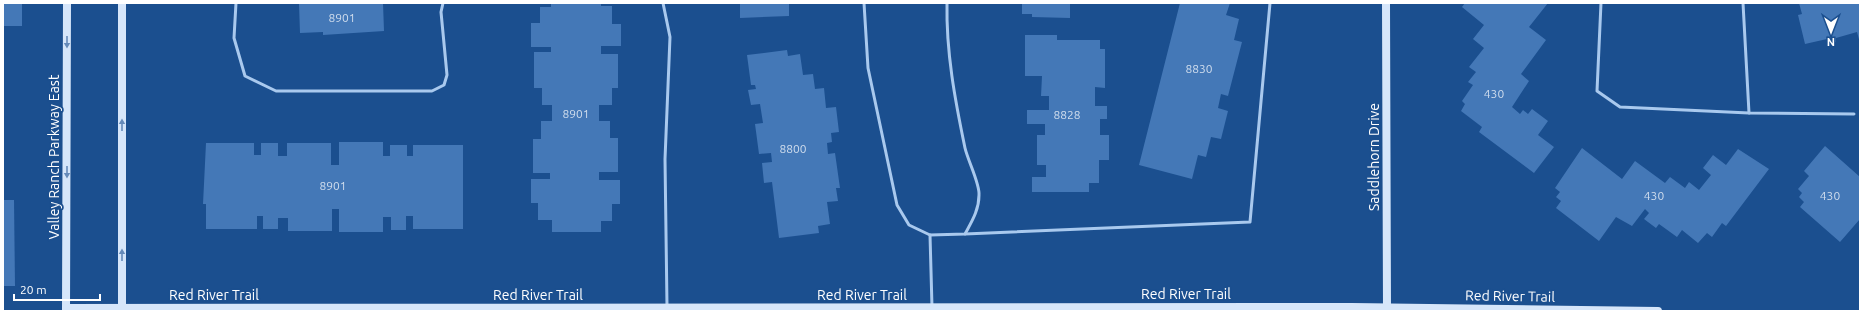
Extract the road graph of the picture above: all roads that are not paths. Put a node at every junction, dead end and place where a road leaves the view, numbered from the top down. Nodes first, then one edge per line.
1 (67, 3) edge
2 (122, 3) edge
3 (236, 3) edge
4 (443, 3) edge
5 (663, 3) edge
6 (864, 3) edge
7 (947, 3) edge
8 (1270, 3) edge
9 (1386, 3) edge
10 (1601, 3) edge
11 (1743, 3) edge
12 (1749, 113) junction
13 (1854, 114) dead end
14 (965, 234) junction
15 (930, 235) junction
16 (667, 308) junction
17 (932, 309) edge
18 (1387, 309) edge
19 (66, 310) edge
20 (122, 310) edge
21 (543, 310) edge
22 (1658, 311) edge

1 -> 19 street, Valley Ranch Parkway East
20 -> 2 street
3 - 4 lane
5 - 16 lane
6 - 15 lane
7 - 14 lane
8 - 14 lane
9 - 18 street, Saddlehorn Drive
10 - 12 lane
11 - 12 lane
12 - 13 lane
14 - 15 lane
15 - 17 lane
16 - 17 street, Red River Trail
16 - 21 street, Red River Trail
17 - 18 street, Red River Trail
18 - 22 street, Red River Trail
19 - 20 street, Red River Trail
20 - 21 street, Red River Trail

